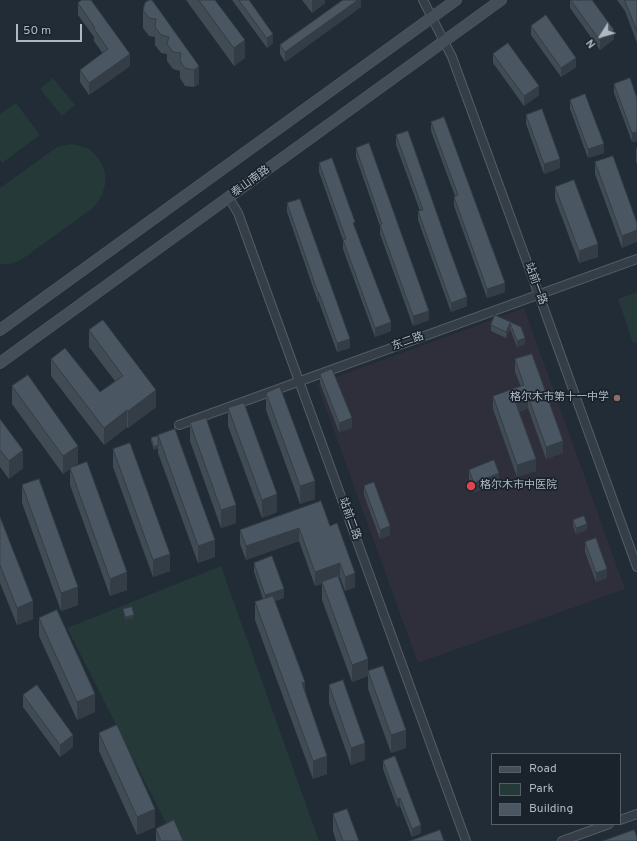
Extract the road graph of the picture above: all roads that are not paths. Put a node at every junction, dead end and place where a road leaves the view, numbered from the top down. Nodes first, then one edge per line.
1 (456, 0) edge
2 (501, 0) edge
3 (424, 3) edge
4 (431, 18) junction
5 (444, 42) junction
6 (229, 198) junction
7 (637, 259) edge
8 (539, 294) junction
9 (0, 330) edge
10 (0, 363) edge
11 (299, 382) junction
12 (179, 425) dead end
13 (637, 567) edge
14 (637, 814) edge
15 (621, 820) edge
16 (606, 825) edge
17 (466, 841) edge
18 (562, 841) edge

1 - 4 street
2 - 5 street, 泰山南路
3 - 4 street, 站前一路
4 - 5 street, 站前一路
4 - 9 street
5 - 6 street, 泰山南路
5 - 8 street, 站前一路
6 - 10 street, 泰山南路
6 - 11 street, 站前二路
7 - 8 street, 东二路
8 - 11 street, 东二路
8 - 13 street, 站前一路
11 - 12 street, 东二路
11 - 17 street, 站前二路
14 - 15 street
16 - 18 street

